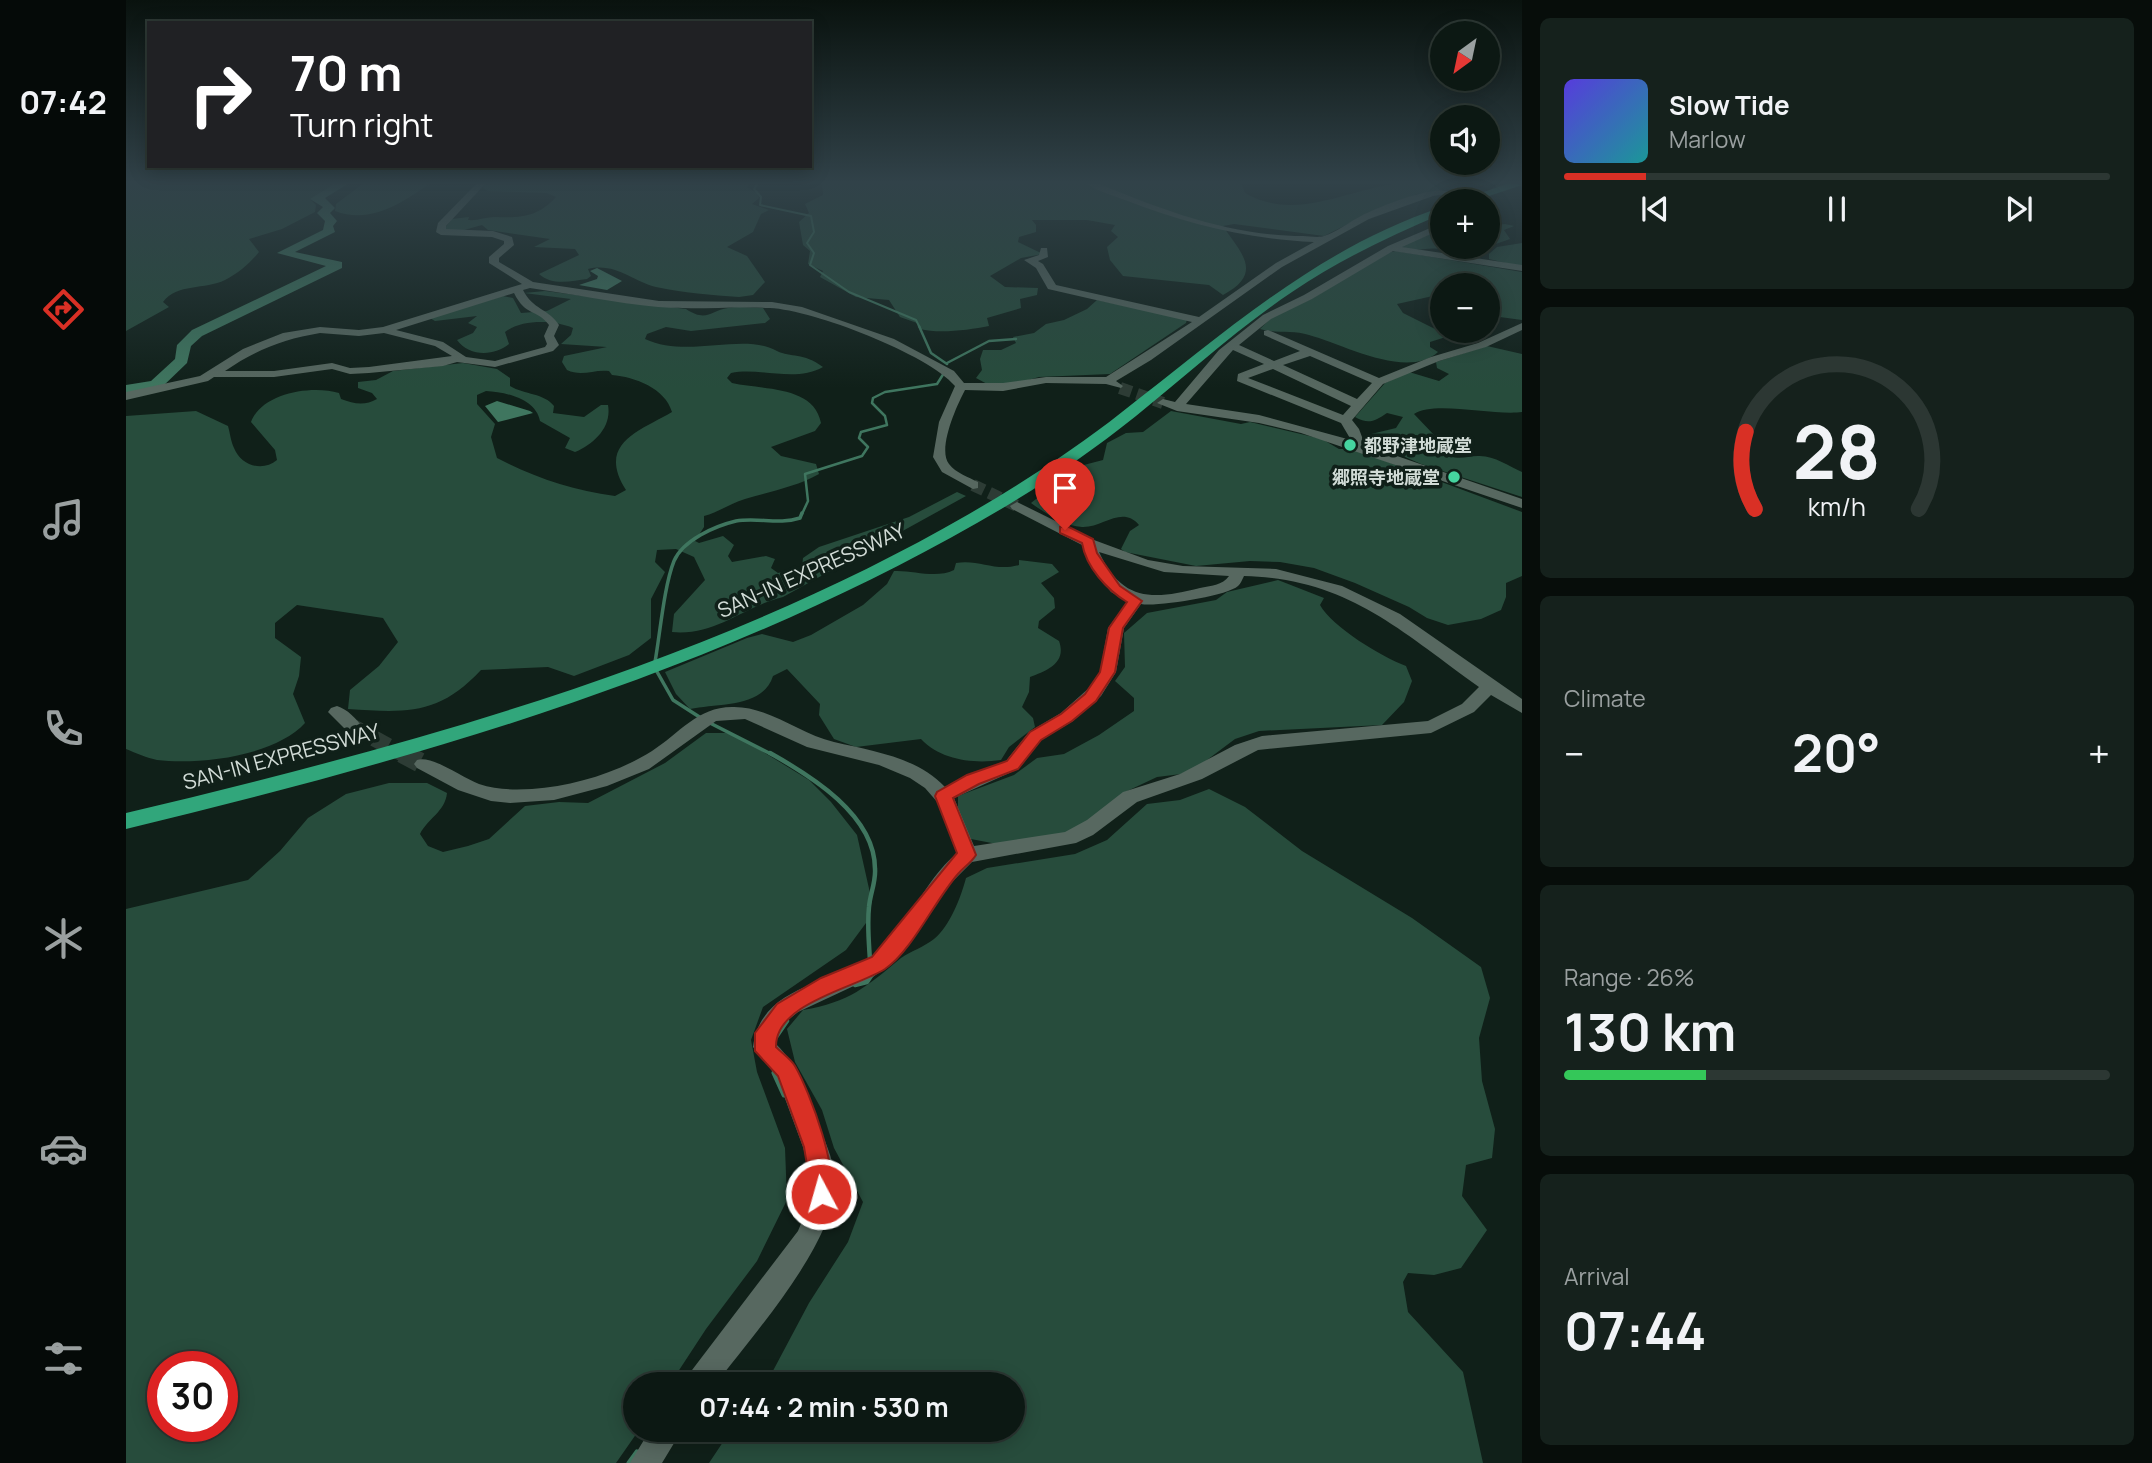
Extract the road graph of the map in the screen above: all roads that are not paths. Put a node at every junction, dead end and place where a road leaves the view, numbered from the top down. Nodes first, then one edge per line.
1 (501, 251) edge
2 (1044, 251) edge
3 (1304, 251) edge
4 (1354, 251) edge
5 (1385, 251) edge
6 (1412, 251) edge
7 (1522, 268) edge
8 (524, 287) junction
9 (1199, 320) junction
10 (1522, 326) edge
11 (384, 330) junction
12 (1268, 333) dead end
13 (1231, 345) junction
14 (1309, 352) junction
15 (459, 359) junction
16 (1274, 364) junction
17 (215, 374) junction
18 (1108, 381) junction
19 (1379, 382) junction
20 (961, 386) junction
21 (1120, 388) tunnel mouth
22 (126, 396) edge
23 (1163, 403) tunnel mouth
24 (1360, 405) junction
25 (1177, 407) junction
26 (1345, 420) junction
27 (1315, 433) junction
28 (1359, 444) junction
29 (973, 485) tunnel mouth
30 (1522, 504) edge
31 (1017, 506) tunnel mouth
32 (1088, 541) junction
33 (1238, 572) junction
34 (1135, 601) junction
35 (1488, 688) junction
36 (1522, 707) edge
37 (337, 712) dead end
38 (353, 727) tunnel mouth
39 (424, 764) tunnel mouth
40 (943, 796) junction
41 (126, 821) edge
42 (967, 855) junction
43 (708, 1372) edge
44 (659, 1442) edge
45 (645, 1463) edge

1 - 8 street
2 - 9 street
3 - 9 street
4 - 41 highway, SAN-IN EXPRESSWAY
5 - 13 street
6 - 7 street
8 - 11 street
8 - 15 street
8 - 20 street
9 - 18 street
10 - 19 street
11 - 15 street
11 - 17 street
12 - 14 street
13 - 16 street
13 - 25 street
14 - 16 street
14 - 19 street
15 - 17 street
16 - 24 street
16 - 26 street
17 - 22 street
18 - 20 street
18 - 21 street
19 - 24 street
20 - 29 street
23 - 25 street
24 - 26 street
25 - 27 street
26 - 27 street
26 - 28 street
27 - 28 street
28 - 30 street
31 - 32 street
32 - 33 street
32 - 34 street
33 - 34 street
33 - 35 street
34 - 40 street
35 - 36 street
35 - 42 street
37 - 38 street
39 - 40 street
40 - 42 street
42 - 43 street
44 - 45 street

